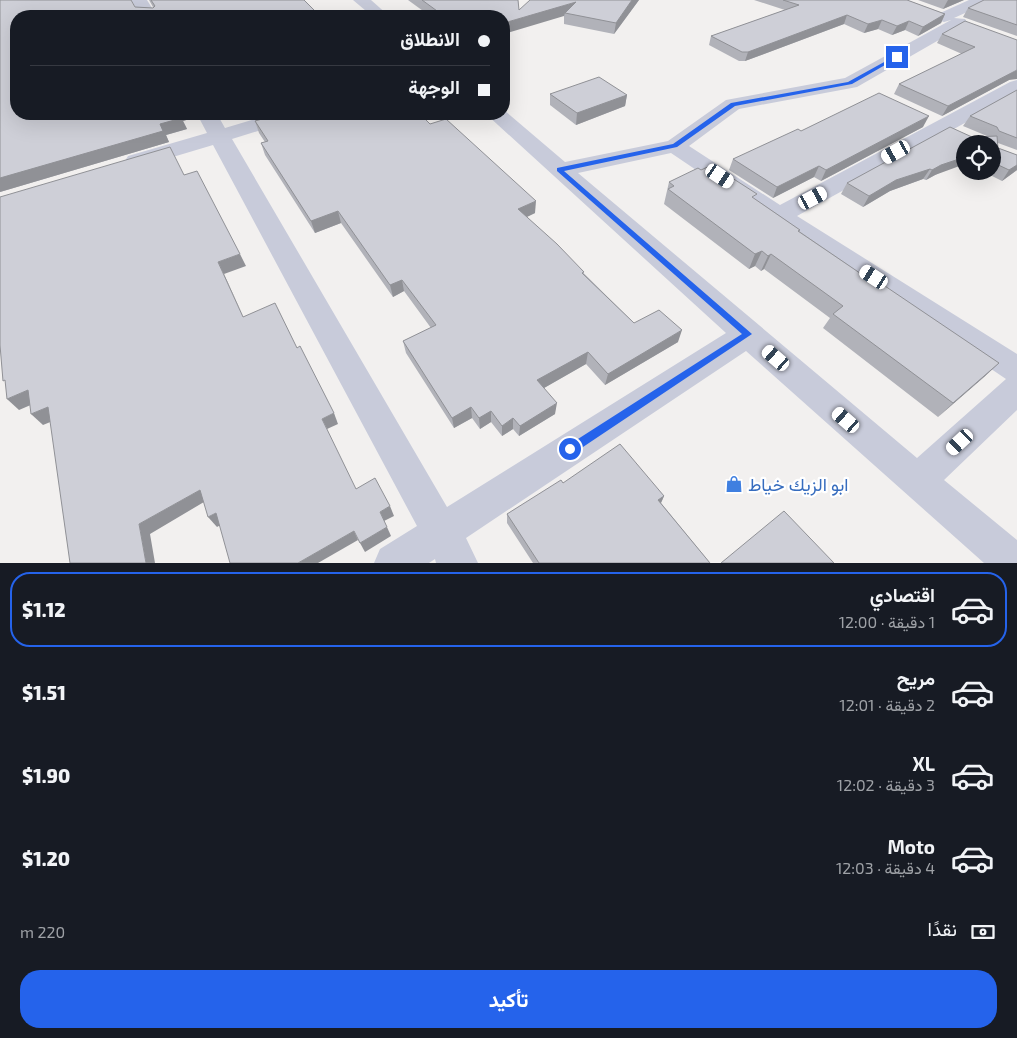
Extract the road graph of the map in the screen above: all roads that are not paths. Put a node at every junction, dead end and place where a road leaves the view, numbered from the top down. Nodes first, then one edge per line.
1 (364, 0) edge
2 (982, 0) edge
3 (375, 10) edge
4 (926, 10) edge
5 (960, 23) junction
6 (1017, 86) edge
7 (918, 115) edge
8 (246, 120) edge
9 (503, 120) edge
10 (214, 124) edge
11 (943, 126) junction
12 (962, 135) edge
13 (675, 146) junction
14 (119, 166) edge
15 (559, 170) junction
16 (779, 216) junction
17 (748, 334) junction
18 (1017, 370) edge
19 (1017, 389) edge
20 (917, 481) junction
21 (441, 533) junction
22 (394, 563) edge
23 (458, 563) edge
24 (1014, 563) edge

1 - 3 street
2 - 5 street
4 - 5 street
5 - 13 street
6 - 11 street
7 - 11 street
8 - 10 street
9 - 15 street
10 - 14 street
10 - 21 street
11 - 12 street
11 - 16 street
13 - 15 street
13 - 16 street
15 - 17 street
16 - 18 street
17 - 20 street
17 - 21 street
19 - 20 street
20 - 24 street
21 - 22 street
21 - 23 street

